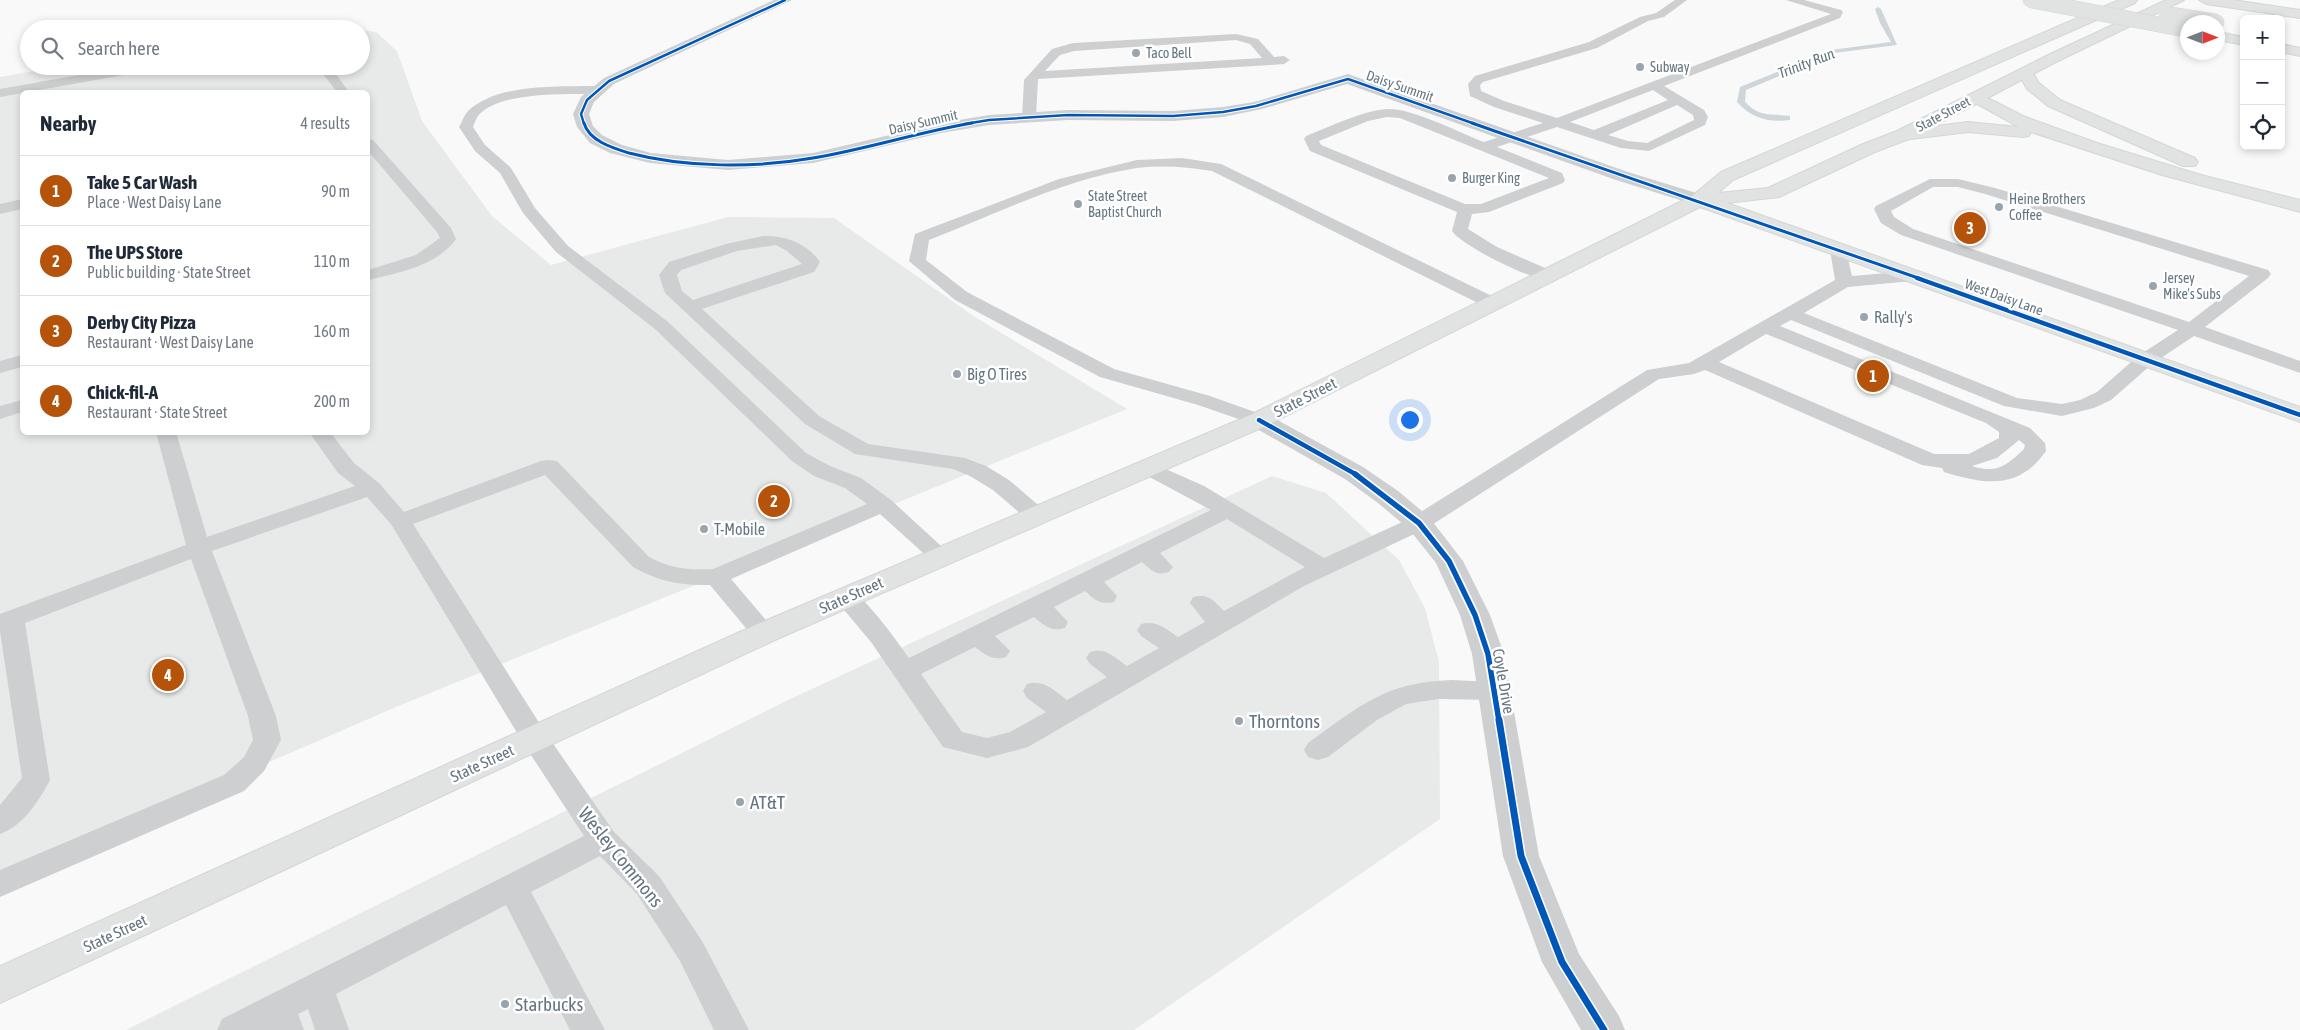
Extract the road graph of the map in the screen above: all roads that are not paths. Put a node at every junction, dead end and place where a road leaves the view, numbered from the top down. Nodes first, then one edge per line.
1 (785, 0) edge
2 (1682, 0) edge
3 (1791, 0) edge
4 (2030, 0) edge
5 (2081, 0) edge
6 (2130, 0) edge
7 (2177, 0) edge
8 (2206, 0) edge
9 (2300, 14) edge
10 (2180, 17) edge
11 (2225, 27) edge
12 (2180, 28) edge
13 (2240, 35) edge
14 (2225, 36) edge
15 (2240, 36) edge
16 (2285, 49) edge
17 (2300, 52) edge
18 (1284, 60) dead end
19 (1271, 61) junction
20 (2026, 72) junction
21 (101, 75) edge
22 (330, 75) edge
23 (1034, 75) junction
24 (1654, 86) junction
25 (1933, 86) junction
26 (341, 90) edge
27 (598, 90) junction
28 (0, 93) edge
29 (1976, 96) junction
30 (1678, 100) junction
31 (1030, 117) junction
32 (1559, 122) junction
33 (1595, 135) junction
34 (1903, 135) junction
35 (1513, 138) junction
36 (370, 145) edge
37 (1484, 147) junction
38 (2134, 161) junction
39 (2209, 170) junction
40 (2300, 193) edge
41 (1700, 200) junction
42 (20, 204) edge
43 (2300, 206) edge
44 (0, 208) edge
45 (1465, 209) junction
46 (1838, 250) junction
47 (370, 274) edge
48 (1548, 276) junction
49 (1912, 276) junction
50 (1844, 282) junction
51 (1492, 304) junction
52 (692, 309) junction
53 (1789, 313) junction
54 (661, 325) junction
55 (1765, 327) junction
56 (2192, 329) junction
57 (2146, 360) junction
58 (20, 362) edge
59 (1704, 362) junction
60 (0, 367) edge
61 (2300, 367) edge
62 (20, 407) edge
63 (0, 413) edge
64 (2300, 415) edge
65 (1994, 419) junction
66 (1260, 420) junction
67 (167, 435) edge
68 (320, 435) edge
69 (1930, 460) junction
70 (1150, 468) junction
71 (371, 488) junction
72 (883, 505) junction
73 (1228, 510) junction
74 (1036, 515) junction
75 (400, 521) junction
76 (1419, 523) junction
77 (199, 548) junction
78 (940, 556) junction
79 (1323, 568) junction
80 (716, 577) junction
81 (1087, 580) junction
82 (1105, 596) dead end
83 (846, 598) junction
84 (1202, 603) dead end
85 (1036, 605) junction
86 (6, 621) edge
87 (1056, 622) dead end
88 (1221, 624) junction
89 (1150, 630) dead end
90 (764, 633) junction
91 (977, 635) junction
92 (1178, 649) junction
93 (997, 651) dead end
94 (1099, 658) dead end
95 (905, 671) junction
96 (1126, 679) junction
97 (1036, 692) dead end
98 (1494, 692) junction
99 (1066, 713) junction
100 (535, 739) junction
101 (1318, 750) dead end
102 (0, 822) edge
103 (603, 840) junction
104 (0, 884) edge
105 (512, 886) junction
106 (0, 985) edge
107 (317, 987) junction
108 (283, 1019) edge
109 (235, 1030) edge
110 (332, 1030) edge
111 (588, 1030) edge
112 (732, 1030) edge
113 (1604, 1030) edge

1 - 27 street, Daisy Summit
2 - 32 lane
3 - 24 lane
4 - 12 main road, bridge
5 - 10 main road, bridge
6 - 25 main road, State Street
7 - 20 main road, State Street
8 - 9 main road
11 - 13 main road
14 - 15 main road
16 - 17 main road
18 - 19 lane
19 - 23 lane
19 - 23 lane
20 - 29 main road, State Street
20 - 39 main road
21 - 28 lane
22 - 26 lane
23 - 31 lane
24 - 30 lane
24 - 32 lane
25 - 29 main road
25 - 41 main road, State Street
27 - 31 street, Daisy Summit
27 - 54 lane
29 - 34 main road, State Street
29 - 38 main road
29 - 39 main road
30 - 33 lane
30 - 33 lane
31 - 35 street, Daisy Summit
32 - 33 lane
32 - 35 lane
34 - 38 main road
34 - 41 main road, State Street
35 - 37 lane
35 - 41 street, Daisy Summit
36 - 47 lane
37 - 45 lane
37 - 45 lane
38 - 43 main road
39 - 40 main road
41 - 46 main road, West Daisy Lane
41 - 48 main road, State Street
42 - 44 lane
45 - 48 lane
46 - 49 main road, West Daisy Lane
46 - 50 lane
48 - 51 main road, State Street
49 - 50 lane
49 - 57 main road, West Daisy Lane
50 - 53 lane
51 - 66 main road, State Street
51 - 66 lane
52 - 52 lane
52 - 54 lane
52 - 74 lane
53 - 55 lane
53 - 57 lane
54 - 72 lane
55 - 59 lane
55 - 65 lane
56 - 56 lane
56 - 57 lane
56 - 61 lane
57 - 64 main road, West Daisy Lane
58 - 60 lane
59 - 69 lane
59 - 76 lane
62 - 63 lane
65 - 69 lane
65 - 69 lane
66 - 70 main road, State Street
66 - 76 street, Coyle Drive
67 - 77 lane
68 - 71 lane, Wesley Commons
70 - 73 lane
70 - 74 main road, State Street
71 - 75 lane, Wesley Commons
71 - 77 lane
72 - 78 lane
72 - 80 lane
73 - 79 lane
73 - 81 lane
74 - 78 main road, State Street
75 - 80 lane
75 - 100 lane, Wesley Commons
76 - 79 lane
76 - 98 street, Coyle Drive
77 - 86 lane
77 - 104 lane
78 - 83 main road, State Street
79 - 88 lane
80 - 90 lane
81 - 82 lane
81 - 85 lane
83 - 90 main road, State Street
83 - 95 lane
84 - 88 lane
85 - 87 lane
85 - 91 lane
86 - 102 lane
88 - 92 lane
89 - 92 lane
90 - 100 main road, State Street
91 - 93 lane
91 - 95 lane
92 - 96 lane
94 - 96 lane
95 - 99 lane
96 - 99 lane
97 - 99 lane
98 - 101 lane
98 - 113 street, Coyle Drive
100 - 103 lane, Wesley Commons
100 - 106 main road, State Street
103 - 105 lane
103 - 112 lane, Wesley Commons
105 - 107 lane
105 - 111 lane
107 - 108 lane
107 - 110 lane
108 - 109 lane

